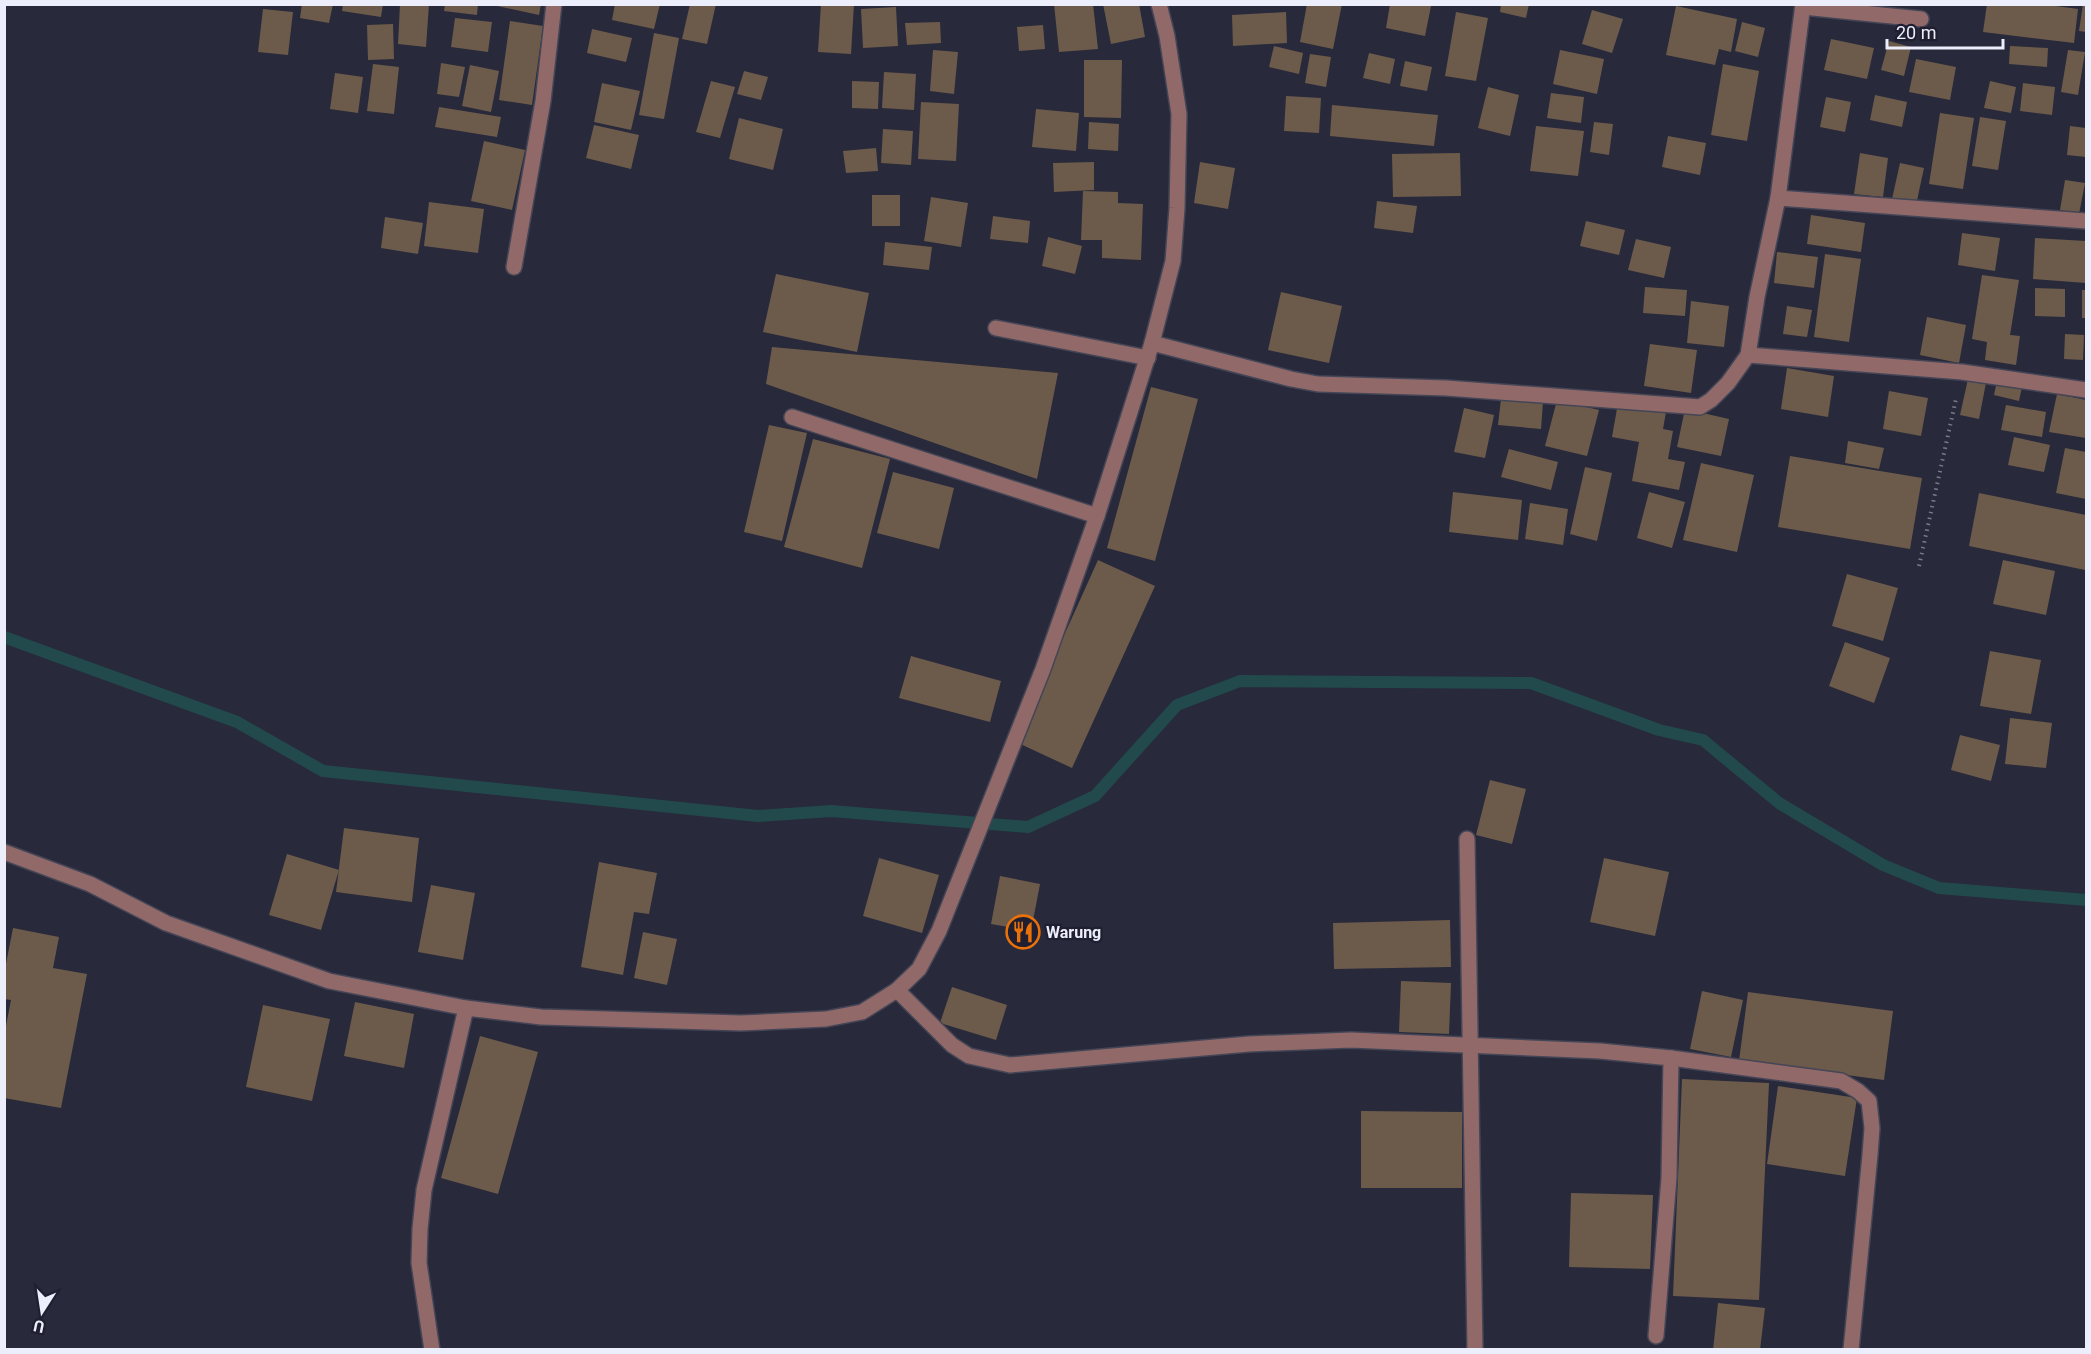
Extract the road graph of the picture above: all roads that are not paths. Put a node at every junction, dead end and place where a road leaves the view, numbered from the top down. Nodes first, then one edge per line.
1 (554, 4) edge
2 (1159, 4) edge
3 (1803, 6) edge
4 (1921, 19) dead end
5 (1778, 198) junction
6 (2086, 221) edge
7 (514, 267) dead end
8 (996, 328) dead end
9 (1152, 343) junction
10 (1748, 355) junction
11 (1148, 358) junction
12 (2086, 390) edge
13 (792, 417) dead end
14 (1097, 516) junction
15 (1467, 839) dead end
16 (4, 852) edge
17 (897, 990) junction
18 (466, 1008) junction
19 (1470, 1046) junction
20 (1671, 1058) junction
21 (1656, 1336) dead end
22 (432, 1350) edge
23 (1475, 1350) edge
24 (1851, 1350) edge

1 - 7 street
2 - 9 street
3 - 4 street
3 - 5 street
5 - 6 street
5 - 10 street
8 - 11 street
9 - 10 street
9 - 11 street
10 - 12 street
11 - 14 street
13 - 14 street
14 - 17 street
15 - 19 street
16 - 18 street
17 - 18 street
17 - 19 street
18 - 22 street
19 - 20 street
19 - 23 street
20 - 21 street
20 - 24 street

